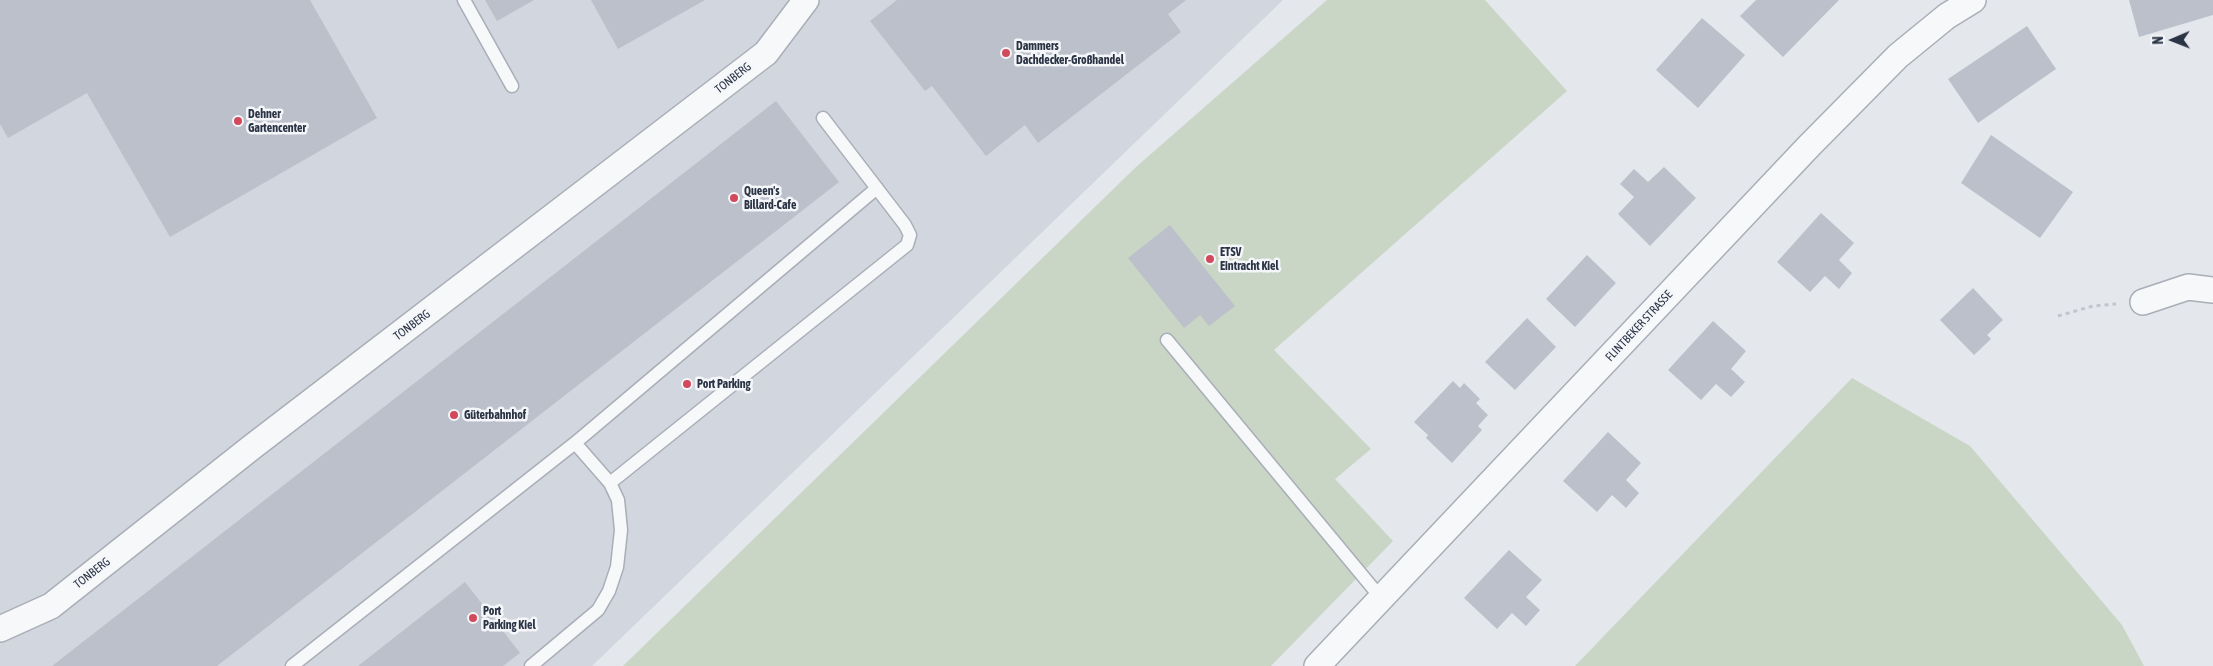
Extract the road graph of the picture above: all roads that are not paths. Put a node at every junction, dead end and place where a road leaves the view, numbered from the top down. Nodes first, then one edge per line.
1 (464, 0) edge
2 (806, 0) edge
3 (1972, 0) edge
4 (512, 86) dead end
5 (823, 118) dead end
6 (877, 188) junction
7 (2213, 290) edge
8 (2143, 302) road end
9 (1167, 340) dead end
10 (575, 442) junction
11 (610, 483) junction
12 (1381, 598) junction
13 (0, 629) edge
14 (292, 666) edge
15 (531, 666) edge
16 (1317, 666) edge

1 - 4 lane
2 - 13 street, TONBERG
3 - 12 street, FLINTBEKER STRASSE
5 - 6 lane
6 - 10 lane
6 - 11 lane
7 - 8 street
9 - 12 lane
10 - 11 lane
10 - 14 lane
11 - 15 lane
12 - 16 street, FLINTBEKER STRASSE

